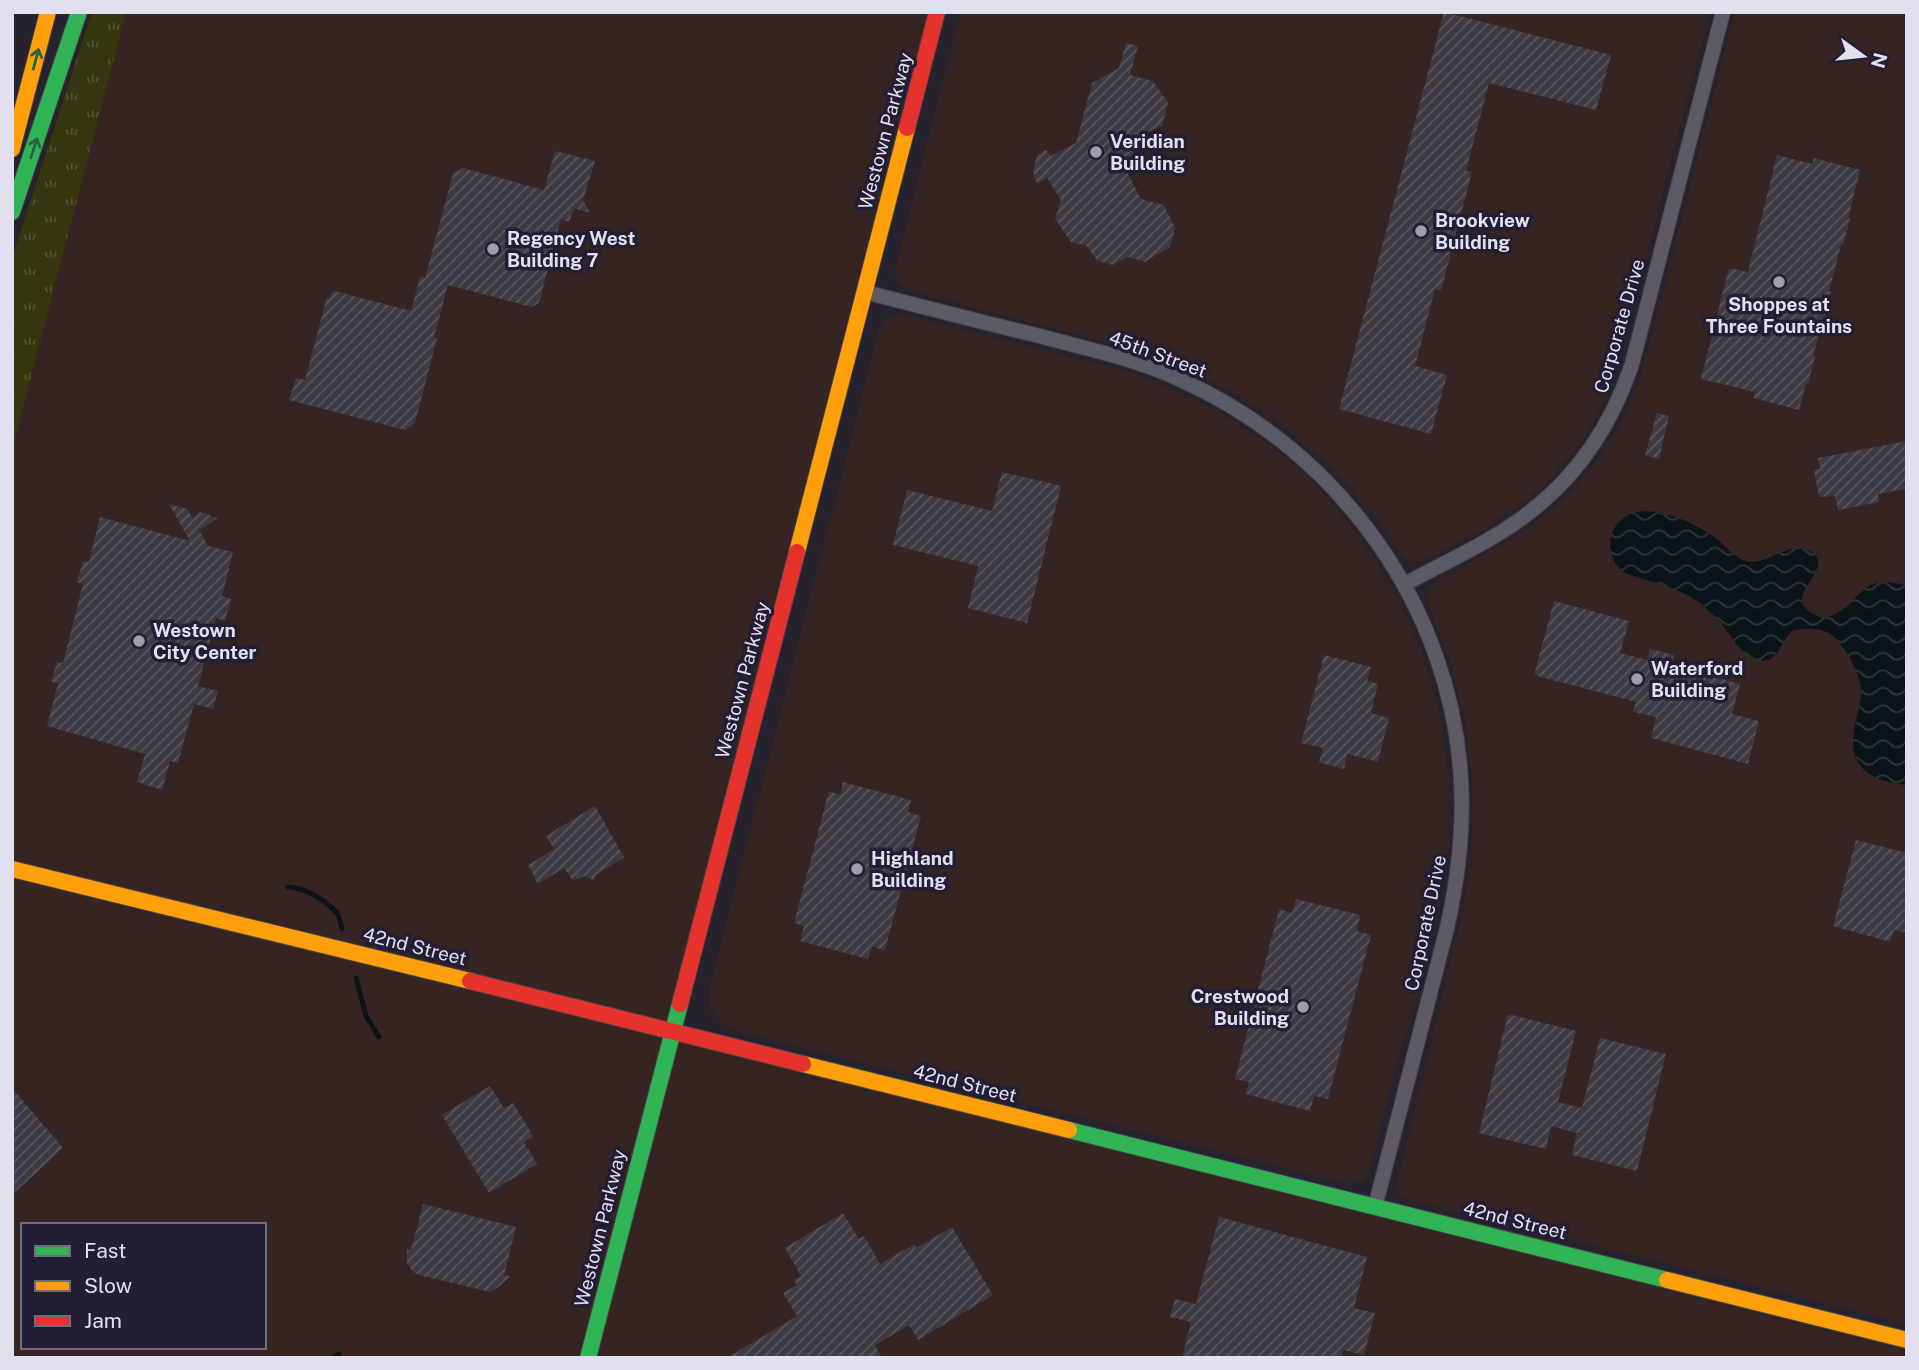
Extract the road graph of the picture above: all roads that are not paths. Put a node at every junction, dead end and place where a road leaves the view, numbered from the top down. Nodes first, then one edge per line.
1 (48, 12) edge
2 (79, 12) edge
3 (937, 12) edge
4 (1723, 12) edge
5 (12, 149) edge
6 (12, 212) edge
7 (865, 292) junction
8 (1405, 584) junction
9 (12, 869) edge
10 (672, 1031) junction
11 (1375, 1207) junction
12 (1907, 1340) edge
13 (588, 1358) edge

5 -> 1 main road
6 -> 2 main road
3 - 7 main road, Westown Parkway
4 - 8 street, Corporate Drive
7 - 8 street, 45th Street
7 - 10 main road, Westown Parkway
8 - 11 street, Corporate Drive
9 - 10 main road, 42nd Street
10 - 11 main road, 42nd Street
10 - 13 main road, Westown Parkway
11 - 12 main road, 42nd Street

